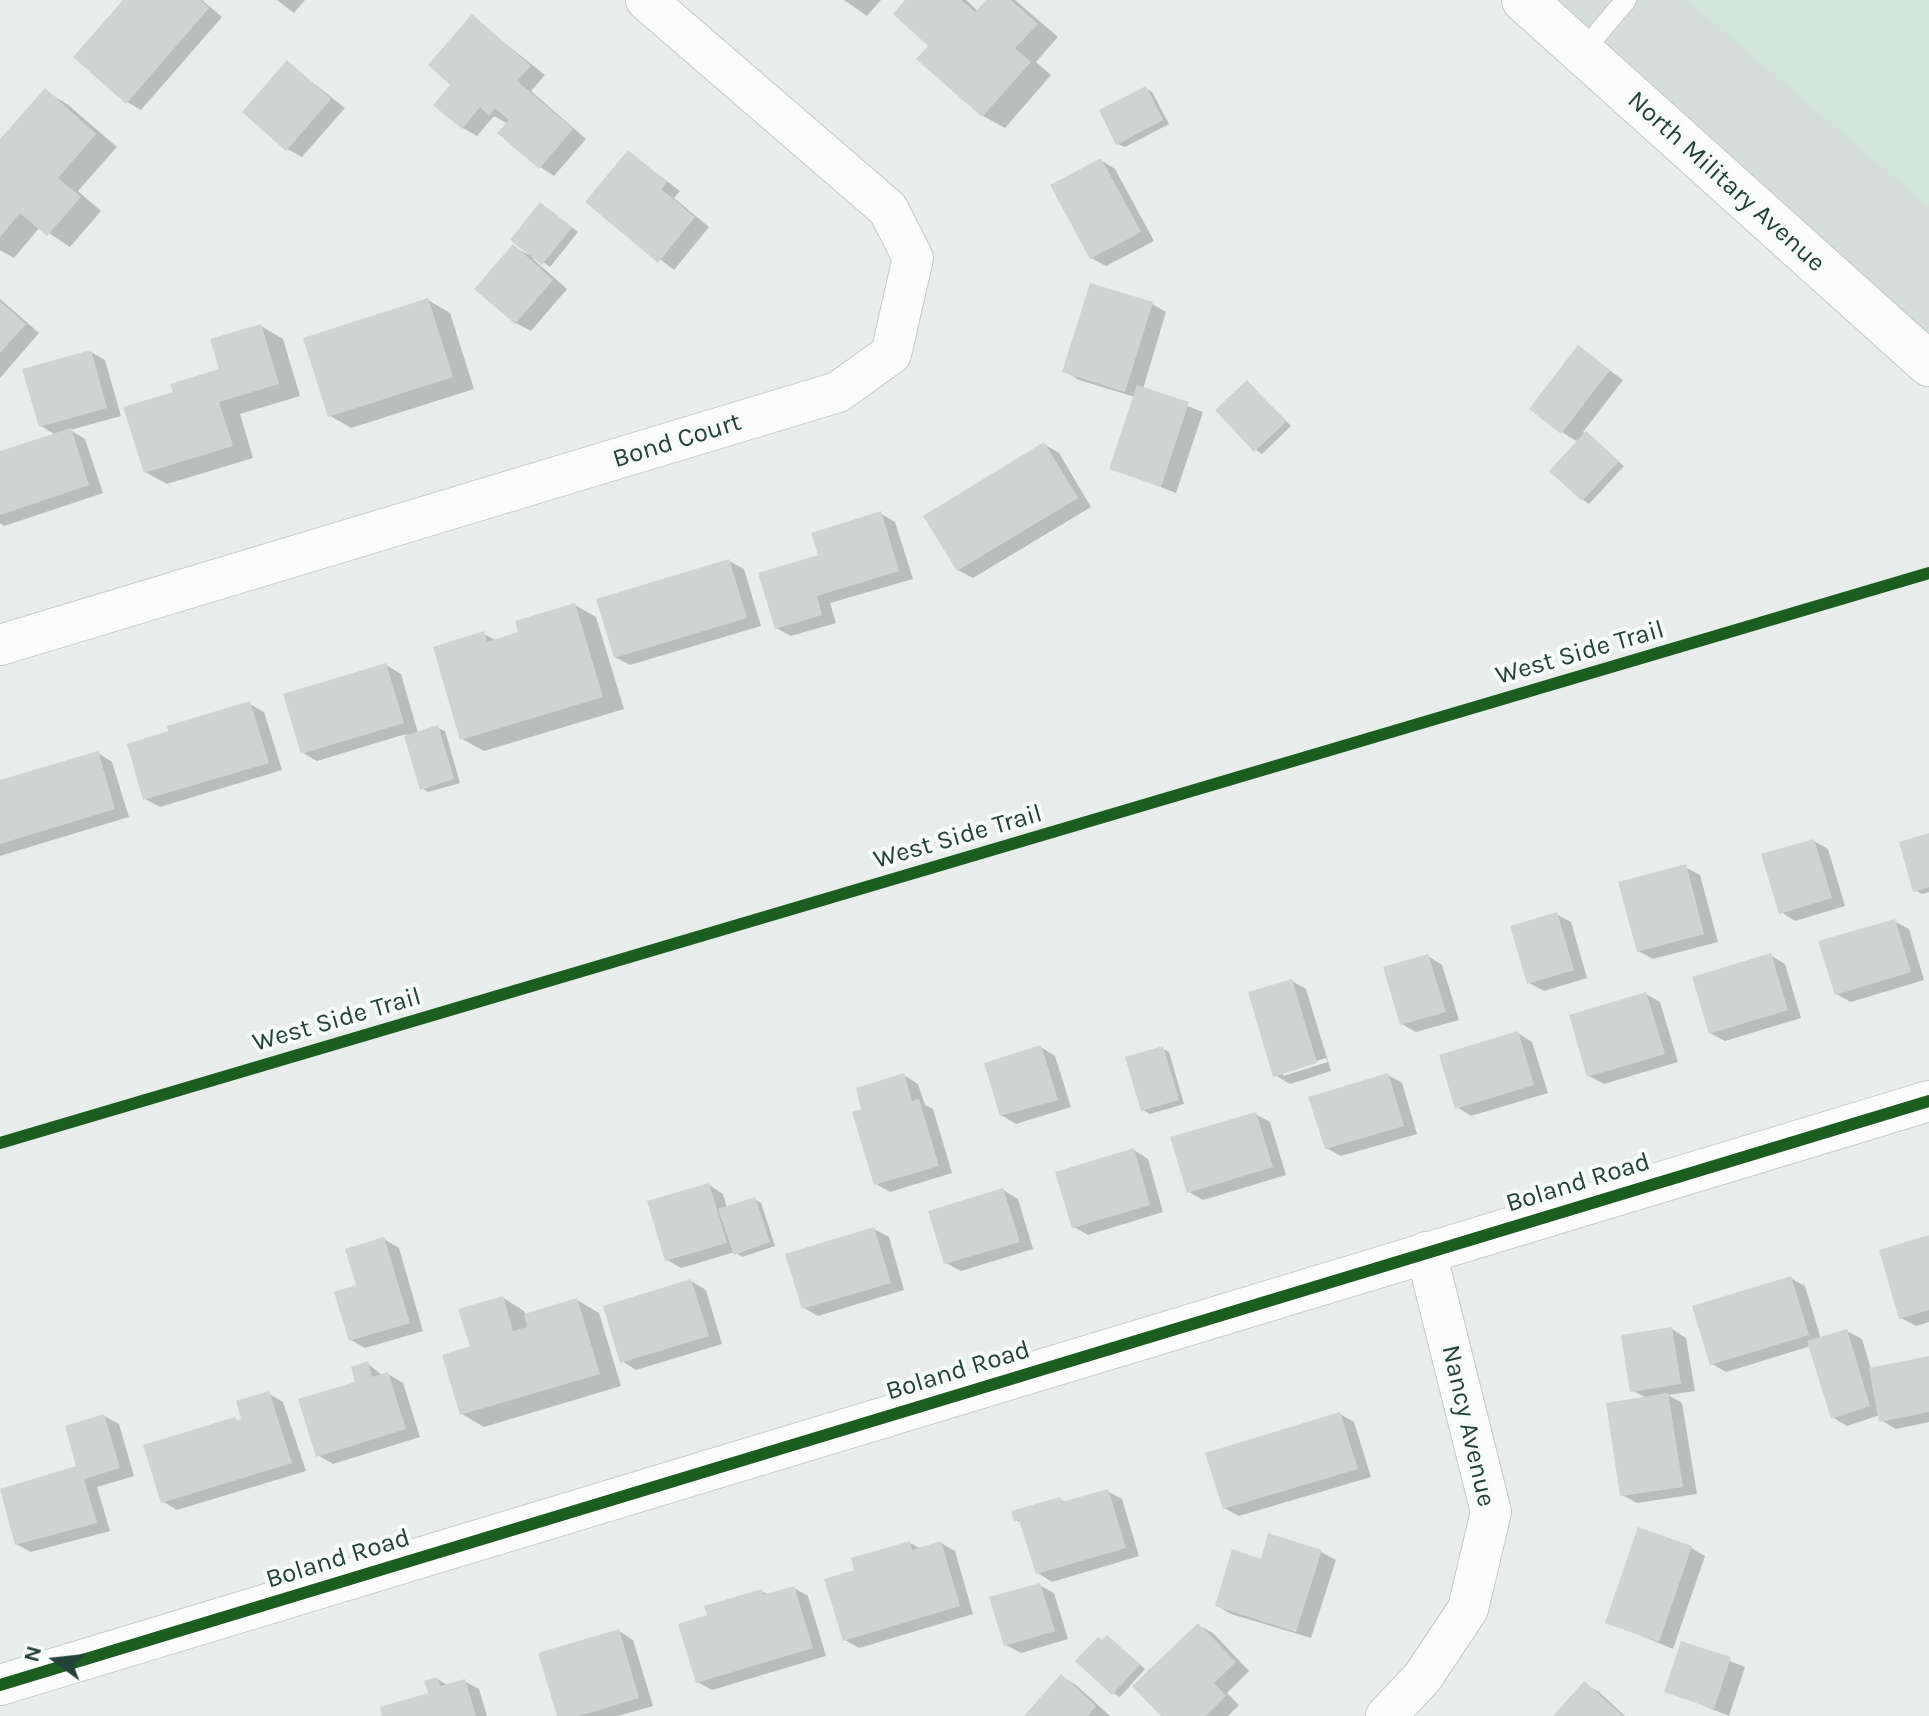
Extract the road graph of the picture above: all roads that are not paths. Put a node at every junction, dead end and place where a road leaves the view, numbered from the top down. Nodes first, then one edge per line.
1 (646, 0) edge
2 (1626, 0) edge
3 (1543, 6) edge
4 (1582, 52) junction
5 (1929, 364) edge
6 (0, 645) edge
7 (1929, 1101) edge
8 (1426, 1252) junction
9 (0, 1685) edge
10 (1386, 1716) edge

1 - 6 street, Bond Court
2 - 4 lane
3 - 4 main road, North Military Avenue
4 - 5 main road, North Military Avenue
7 - 8 street, Boland Road
8 - 9 street, Boland Road
8 - 10 street, Nancy Avenue

